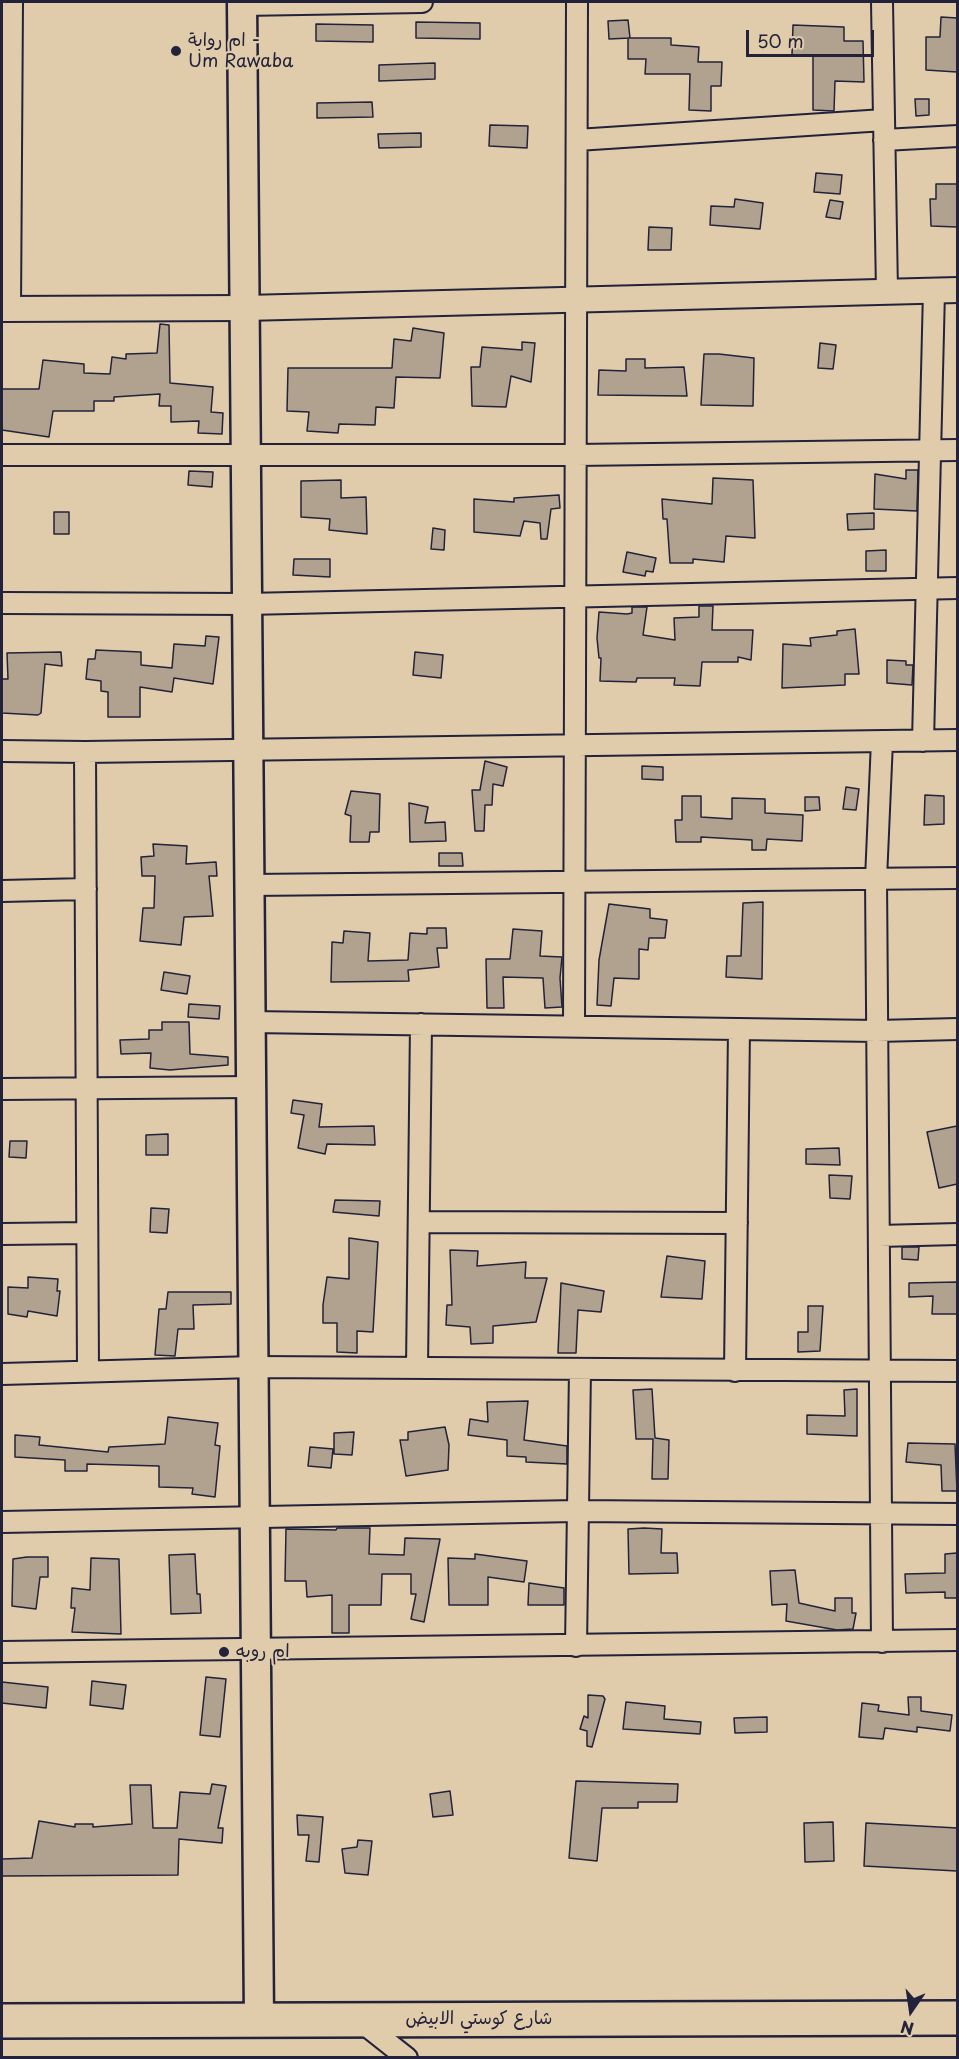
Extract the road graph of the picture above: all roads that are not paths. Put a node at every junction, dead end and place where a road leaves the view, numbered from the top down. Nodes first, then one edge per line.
1 (12, 2) edge
2 (400, 2) edge
3 (422, 2) edge
4 (577, 2) edge
5 (882, 2) edge
6 (242, 3) edge
7 (884, 120) junction
8 (957, 136) edge
9 (577, 140) junction
10 (884, 141) junction
11 (946, 291) edge
12 (886, 292) junction
13 (576, 299) junction
14 (245, 308) junction
15 (6, 309) edge
16 (930, 450) junction
17 (957, 450) edge
18 (246, 453) junction
19 (2, 455) edge
20 (576, 455) junction
21 (927, 588) junction
22 (957, 588) edge
23 (575, 597) junction
24 (2, 603) edge
25 (247, 604) junction
26 (957, 740) edge
27 (882, 741) junction
28 (923, 741) junction
29 (575, 745) junction
30 (249, 749) junction
31 (2, 751) edge
32 (85, 752) junction
33 (957, 878) edge
34 (876, 879) junction
35 (574, 881) junction
36 (250, 885) junction
37 (86, 889) junction
38 (2, 891) edge
39 (251, 1022) junction
40 (421, 1024) junction
41 (574, 1026) junction
42 (739, 1029) junction
43 (957, 1029) edge
44 (877, 1031) junction
45 (87, 1087) junction
46 (251, 1087) junction
47 (2, 1089) edge
48 (419, 1222) junction
49 (737, 1223) junction
50 (87, 1233) junction
51 (2, 1234) edge
52 (957, 1234) edge
53 (879, 1236) junction
54 (254, 1367) junction
55 (417, 1368) junction
56 (580, 1370) junction
57 (88, 1371) junction
58 (735, 1371) junction
59 (957, 1371) edge
60 (880, 1372) junction
61 (2, 1374) edge
62 (576, 1511) junction
63 (957, 1514) edge
64 (881, 1515) junction
65 (255, 1518) junction
66 (2, 1522) edge
67 (957, 1640) edge
68 (882, 1642) junction
69 (576, 1646) junction
70 (256, 1650) junction
71 (2, 1652) edge
72 (957, 2018) edge
73 (259, 2020) junction
74 (359, 2020) junction
75 (2, 2021) edge
76 (407, 2058) edge

1 - 15 street
2 - 3 street
2 - 6 street
4 - 9 street
5 - 7 street
6 - 14 main road
7 - 9 street
7 - 10 street
8 - 10 street
9 - 13 street
10 - 12 street
11 - 12 street
11 - 16 street
12 - 13 street
13 - 14 street
13 - 20 street
14 - 15 street
14 - 18 main road
16 - 17 street
16 - 20 street
16 - 21 street
18 - 19 street
18 - 20 street
18 - 25 main road
20 - 23 street
21 - 22 street
21 - 23 street
21 - 28 street
23 - 25 street
23 - 29 street
24 - 25 street
25 - 30 main road
26 - 28 street
27 - 28 street
27 - 29 street
27 - 34 street
29 - 30 street
29 - 35 street
30 - 32 street
30 - 36 main road
31 - 32 street
32 - 37 street
33 - 34 street
34 - 35 street
34 - 44 street
35 - 36 street
35 - 41 street
36 - 39 main road
37 - 38 street
37 - 45 street
39 - 40 street
39 - 46 main road
40 - 41 street
40 - 48 street
41 - 42 street
42 - 44 street
42 - 49 street
43 - 44 street
44 - 53 street
45 - 46 street
45 - 47 street
45 - 50 street
46 - 54 main road
48 - 49 street
48 - 55 street
49 - 58 street
50 - 51 street
50 - 57 street
52 - 53 street
53 - 60 street
54 - 55 street
54 - 57 street
54 - 65 main road
55 - 56 street
56 - 58 street
56 - 62 street
57 - 61 street
58 - 60 street
59 - 60 street
60 - 64 street
62 - 64 street
62 - 65 street
62 - 69 street
63 - 64 street
64 - 68 street
65 - 66 street
65 - 70 main road
67 - 68 street
68 - 69 street
69 - 70 street
70 - 71 street
70 - 73 main road
72 - 74 highway, شارع كوستي الابيض
73 - 74 highway, شارع كوستي الابيض
73 - 75 highway, شارع كوستي الابيض
74 - 76 street

